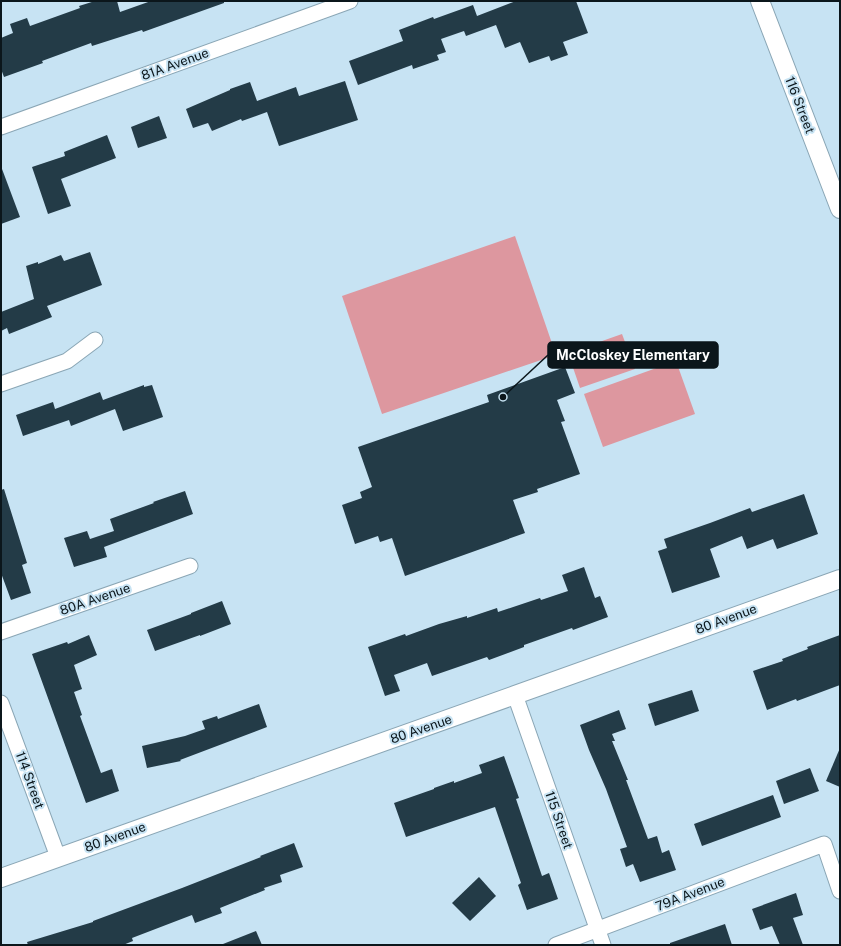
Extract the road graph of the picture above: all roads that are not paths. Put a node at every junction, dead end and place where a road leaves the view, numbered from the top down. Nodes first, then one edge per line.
1 (350, 1) edge
2 (760, 1) edge
3 (1, 127) edge
4 (840, 209) edge
5 (95, 340) dead end
6 (1, 384) edge
7 (190, 566) dead end
8 (840, 578) edge
9 (1, 632) edge
10 (515, 695) junction
11 (1, 703) edge
12 (58, 857) junction
13 (1, 878) edge
14 (840, 891) edge
15 (597, 929) junction
16 (556, 945) edge
17 (603, 945) edge

1 - 3 street, 81A Avenue
2 - 4 street, 116 Street
5 - 6 street
7 - 9 street, 80A Avenue
8 - 10 street, 80 Avenue
10 - 12 street, 80 Avenue
10 - 15 street, 115 Street
11 - 12 street, 114 Street
12 - 13 street, 80 Avenue
14 - 15 street, 79A Avenue
15 - 16 street, 79A Avenue
15 - 17 street, 115 Street

